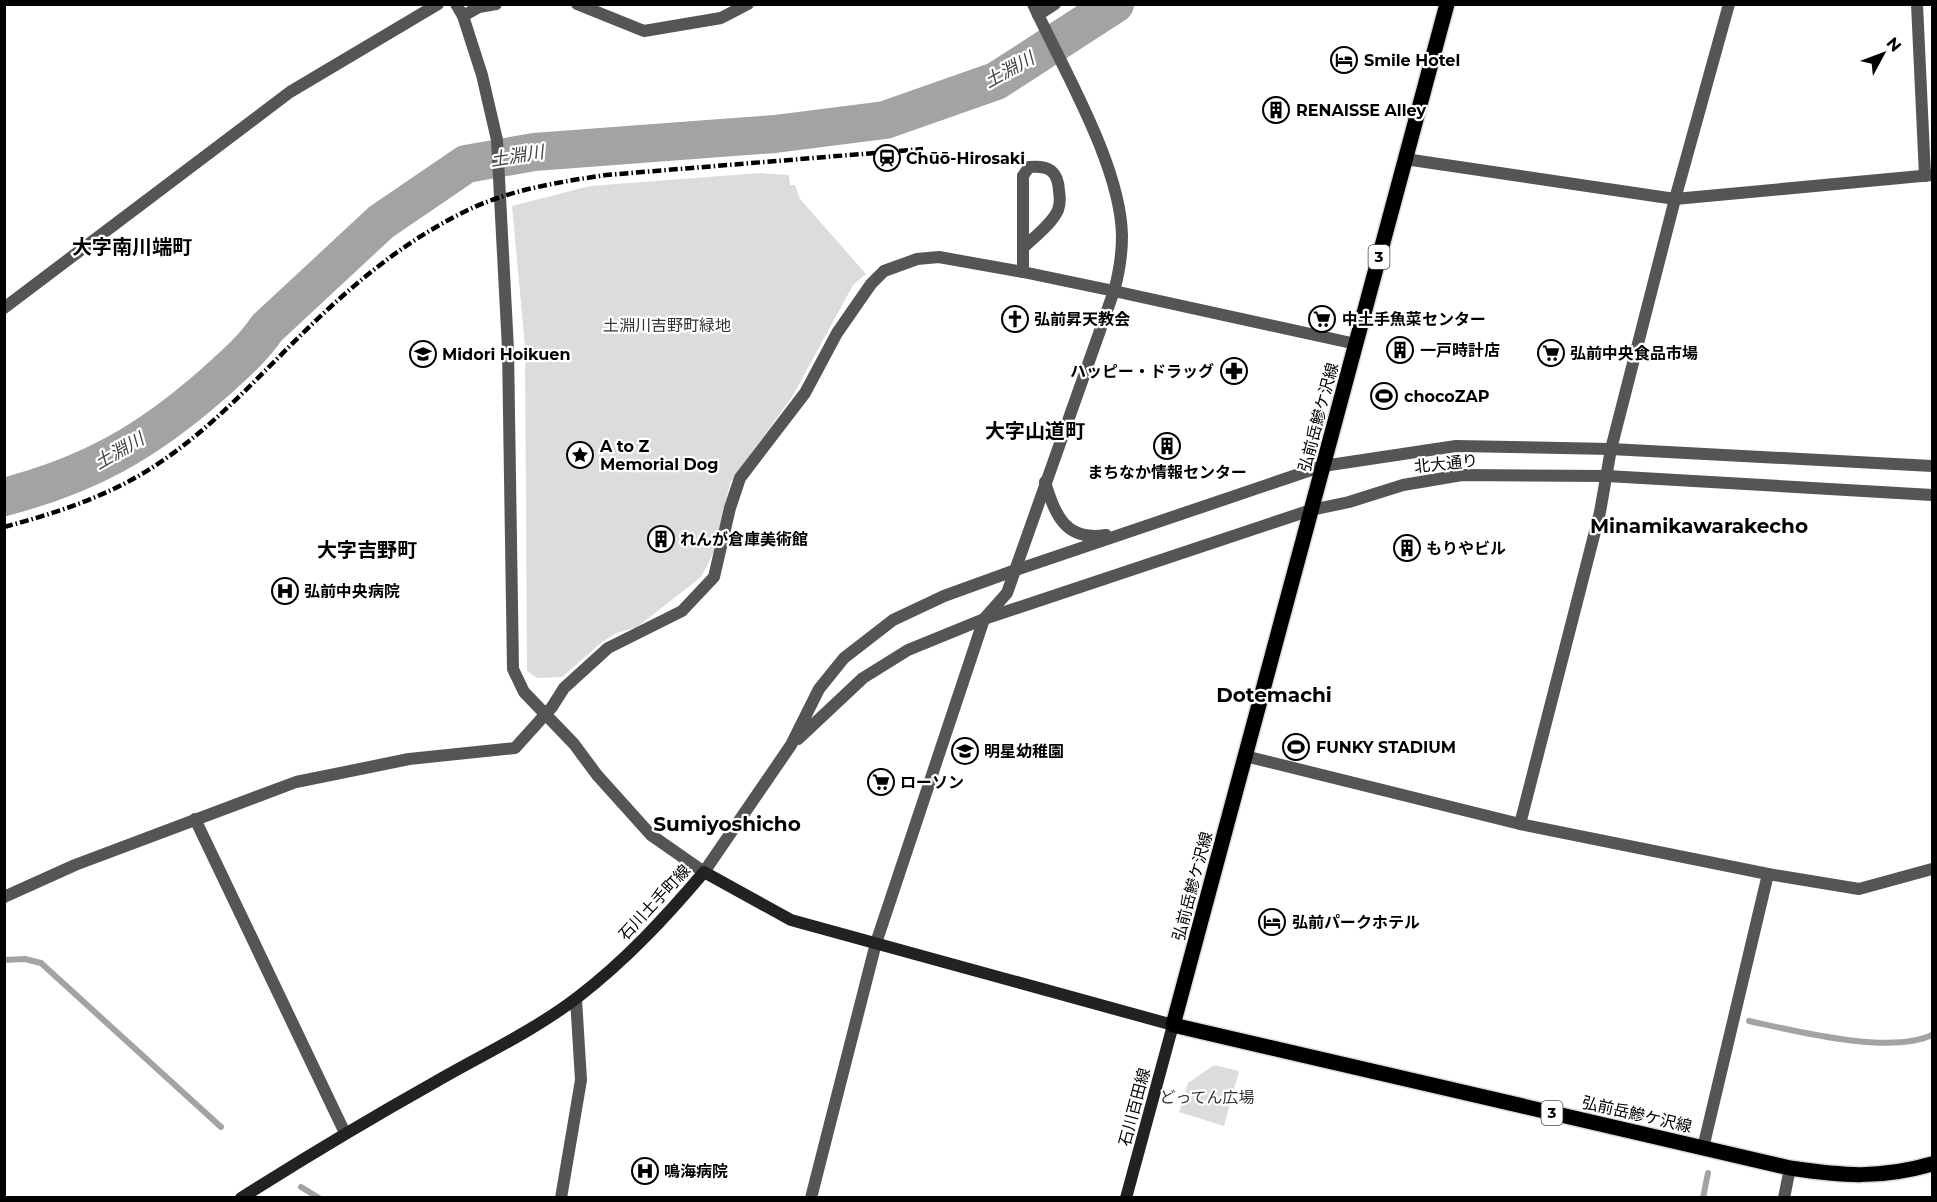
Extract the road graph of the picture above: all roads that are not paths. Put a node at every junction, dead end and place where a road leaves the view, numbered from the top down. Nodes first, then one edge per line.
1 (438, 4) edge
2 (456, 4) edge
3 (496, 4) edge
4 (577, 4) edge
5 (748, 4) edge
6 (1055, 4) edge
7 (1447, 4) edge
8 (1729, 4) edge
9 (1917, 4) edge
10 (1038, 14) edge
11 (463, 16) junction
12 (1405, 159) junction
13 (1928, 176) edge
14 (1675, 199) junction
15 (1023, 248) junction
16 (1023, 272) junction
17 (1114, 291) junction
18 (4, 308) edge
19 (1356, 344) junction
20 (1611, 449) junction
21 (1323, 466) junction
22 (1932, 466) edge
23 (1607, 476) junction
24 (1046, 482) junction
25 (1932, 495) edge
26 (1311, 510) junction
27 (1131, 531) junction
28 (1013, 571) junction
29 (984, 619) junction
30 (545, 714) junction
31 (791, 746) junction
32 (1245, 756) junction
33 (195, 819) junction
34 (1520, 824) junction
35 (1932, 869) edge
36 (704, 872) junction
37 (1768, 874) junction
38 (4, 897) edge
39 (876, 943) junction
40 (576, 999) junction
41 (1173, 1025) junction
42 (345, 1133) junction
43 (1702, 1148) junction
44 (1932, 1164) edge
45 (1790, 1168) junction
46 (241, 1197) edge
47 (561, 1197) edge
48 (811, 1197) edge
49 (1126, 1197) edge
50 (1784, 1197) edge

1 - 18 street
2 - 11 street
3 - 11 street
4 - 5 street
6 - 10 street
7 - 12 main road, 弘前岳鰺ケ沢線 / 3
8 - 14 street
9 - 13 street
10 - 17 street
11 - 30 street
12 - 14 street
12 - 19 main road, 弘前岳鰺ケ沢線 / 3
13 - 14 street
14 - 20 street
15 - 15 street
15 - 16 street
16 - 17 street
16 - 30 street
17 - 19 street
17 - 24 street
19 - 21 main road, 弘前岳鰺ケ沢線 / 3
20 - 21 street, 北大通り
20 - 22 street, 北大通り
20 - 23 street
21 - 26 main road, 弘前岳鰺ケ沢線 / 3
21 - 27 street, 北大通り
23 - 25 street, 北大通り
23 - 26 street, 北大通り
23 - 34 street
24 - 27 street
24 - 28 street
26 - 29 street, 北大通り
26 - 32 main road, 弘前岳鰺ケ沢線 / 3
27 - 28 street, 北大通り
28 - 29 street
28 - 31 street, 北大通り
29 - 31 street, 北大通り
29 - 39 street
30 - 33 street
30 - 36 street
31 - 36 street
32 - 34 street
32 - 41 main road, 弘前岳鰺ケ沢線 / 3
33 - 38 street
33 - 42 street
34 - 37 street
35 - 37 street
36 - 39 main road, 石川土手町線
36 - 40 main road, 石川土手町線
37 - 43 street
39 - 41 main road, 石川土手町線
39 - 48 street
40 - 42 main road, 石川土手町線
40 - 47 street
41 - 43 main road, 弘前岳鰺ケ沢線 / 3
41 - 49 main road, 石川百田線
42 - 46 main road, 石川土手町線
43 - 45 main road, 弘前岳鰺ケ沢線 / 3
44 - 45 main road, 弘前岳鰺ケ沢線 / 3
45 - 50 street

